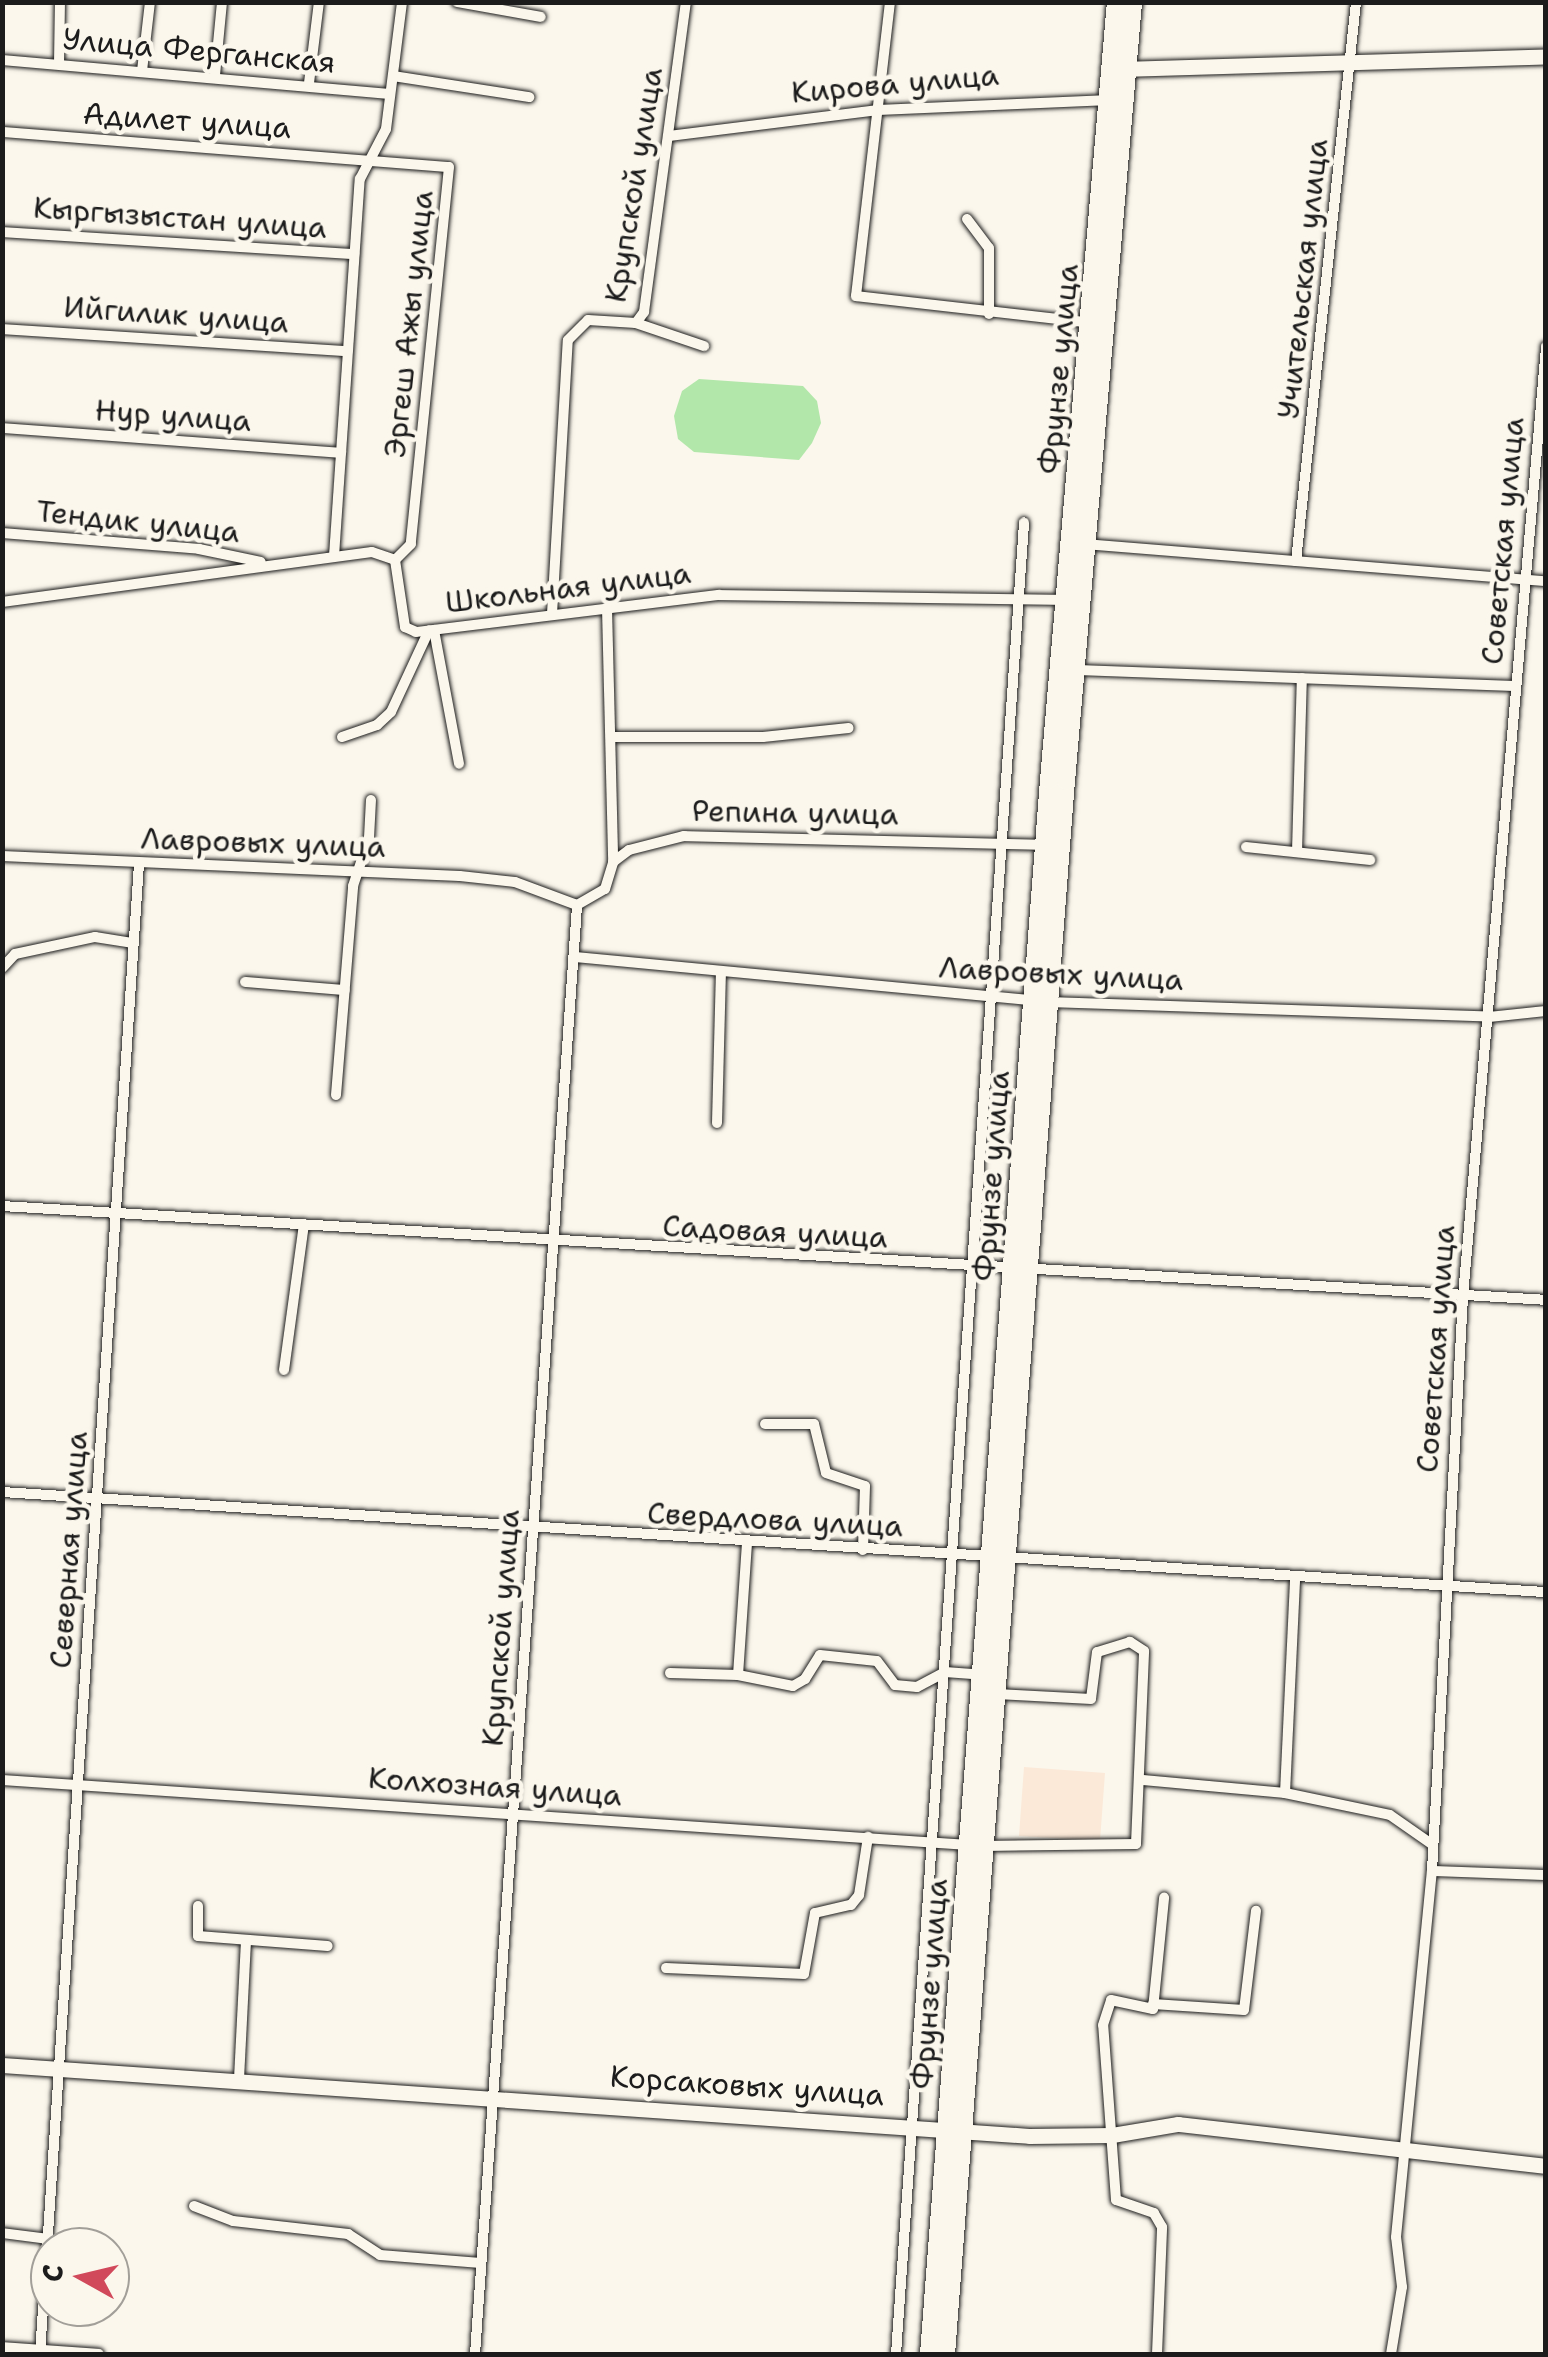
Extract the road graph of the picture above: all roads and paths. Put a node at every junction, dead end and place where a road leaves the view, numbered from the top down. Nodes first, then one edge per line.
1 (60, 2) edge
2 (150, 2) edge
3 (222, 2) edge
4 (318, 2) edge
5 (402, 2) edge
6 (457, 2) edge
7 (686, 2) edge
8 (890, 2) edge
9 (1116, 2) edge
10 (1133, 2) edge
11 (1356, 2) edge
12 (541, 17) dead end
13 (1546, 56) edge
14 (2, 60) edge
15 (58, 64) junction
16 (1350, 66) junction
17 (1120, 69) junction
18 (142, 71) junction
19 (214, 75) junction
20 (393, 76) junction
21 (309, 84) junction
22 (390, 94) junction
23 (529, 97) dead end
24 (1118, 100) junction
25 (878, 110) junction
26 (2, 132) edge
27 (669, 136) junction
28 (368, 159) junction
29 (966, 218) dead end
30 (2, 232) edge
31 (354, 254) junction
32 (989, 314) junction
33 (636, 324) junction
34 (1098, 324) junction
35 (2, 329) edge
36 (704, 346) dead end
37 (1546, 346) edge
38 (346, 351) junction
39 (2, 428) edge
40 (341, 453) junction
41 (1024, 522) dead end
42 (2, 533) edge
43 (1079, 544) junction
44 (334, 556) junction
45 (395, 560) junction
46 (1296, 561) junction
47 (267, 564) junction
48 (1524, 577) junction
49 (1546, 581) edge
50 (1020, 597) junction
51 (1074, 600) junction
52 (2, 602) edge
53 (607, 608) junction
54 (552, 614) junction
55 (431, 630) junction
56 (1076, 670) junction
57 (1302, 678) junction
58 (1516, 686) junction
59 (848, 728) dead end
60 (342, 737) dead end
61 (611, 737) junction
62 (459, 764) dead end
63 (371, 800) dead end
64 (1001, 843) junction
65 (1044, 845) junction
66 (1246, 846) dead end
67 (1297, 852) junction
68 (2, 856) edge
69 (1370, 860) dead end
70 (613, 862) junction
71 (139, 864) junction
72 (362, 870) junction
73 (577, 905) junction
74 (134, 943) junction
75 (575, 956) junction
76 (2, 968) edge
77 (721, 972) junction
78 (245, 982) dead end
79 (345, 990) junction
80 (992, 997) junction
81 (1040, 1002) junction
82 (1546, 1012) edge
83 (1489, 1017) junction
84 (336, 1095) dead end
85 (718, 1123) dead end
86 (2, 1206) edge
87 (116, 1210) junction
88 (304, 1224) junction
89 (556, 1244) junction
90 (974, 1268) junction
91 (1020, 1271) junction
92 (1463, 1296) junction
93 (1546, 1300) edge
94 (284, 1370) dead end
95 (765, 1424) dead end
96 (2, 1492) edge
97 (97, 1499) junction
98 (530, 1530) junction
99 (747, 1544) junction
100 (863, 1550) junction
101 (955, 1555) junction
102 (999, 1557) junction
103 (1295, 1577) junction
104 (1445, 1587) junction
105 (1546, 1592) edge
106 (945, 1672) junction
107 (670, 1673) dead end
108 (738, 1675) junction
109 (993, 1682) junction
110 (2, 1780) edge
111 (1144, 1780) junction
112 (78, 1786) junction
113 (1285, 1793) junction
114 (513, 1814) junction
115 (868, 1837) junction
116 (928, 1842) junction
117 (976, 1845) junction
118 (1433, 1845) junction
119 (1432, 1871) junction
120 (1546, 1875) edge
121 (1164, 1898) dead end
122 (198, 1906) dead end
123 (1256, 1911) dead end
124 (246, 1941) junction
125 (328, 1946) dead end
126 (666, 1968) dead end
127 (1153, 2004) junction
128 (2, 2065) edge
129 (59, 2069) junction
130 (239, 2079) junction
131 (494, 2094) junction
132 (911, 2126) junction
133 (954, 2129) junction
134 (1112, 2135) junction
135 (1408, 2151) junction
136 (1546, 2166) edge
137 (194, 2206) dead end
138 (49, 2227) edge
139 (2, 2233) edge
140 (30, 2237) edge
141 (481, 2263) junction
142 (42, 2327) edge
143 (2, 2348) edge
144 (40, 2352) edge
145 (99, 2354) edge
146 (475, 2354) edge
147 (896, 2354) edge
148 (928, 2354) edge
149 (946, 2354) edge
150 (1157, 2354) edge
151 (1391, 2354) edge

1 - 15 street
2 - 18 street
3 - 19 street
4 - 21 street
5 - 20 street
6 - 12 street
7 - 27 street, Крупской улица
8 - 25 street
9 - 17 main road, Фрунзе улица
10 - 17 main road, Фрунзе улица
11 - 16 street, Учительская улица
13 - 16 street
14 - 15 street, Улица Ферганская
15 - 18 street, Улица Ферганская
16 - 17 street
16 - 46 street, Учительская улица
17 - 24 main road, Фрунзе улица
18 - 19 street, Улица Ферганская
19 - 21 street, Улица Ферганская
20 - 22 street
20 - 23 street
21 - 22 street, Улица Ферганская
22 - 28 street
24 - 25 street, Кирова улица
24 - 34 main road, Фрунзе улица
25 - 27 street, Кирова улица
25 - 32 street
26 - 28 street, Адилет улица
27 - 33 street, Крупской улица
28 - 31 street
28 - 45 street, Эргеш Ажы улица
29 - 32 street
30 - 31 street, Кыргызыстан улица
31 - 38 street
32 - 34 street
33 - 36 street
33 - 54 street, Крупской улица
34 - 43 main road, Фрунзе улица
35 - 38 street, Ийгилик улица
37 - 48 street, Советская улица
38 - 40 street
39 - 40 street, Нур улица
40 - 44 street
41 - 50 street
42 - 47 street, Тендик улица
43 - 46 street
43 - 51 main road, Фрунзе улица
44 - 45 street
44 - 47 street
45 - 55 street, Школьная улица
46 - 48 street
47 - 52 street
48 - 49 street
48 - 58 street, Советская улица
50 - 51 street, Школьная улица
50 - 53 street, Школьная улица
50 - 64 street
51 - 56 main road, Фрунзе улица
51 - 65 main road, Фрунзе улица
53 - 54 street, Школьная улица
53 - 61 street
54 - 55 street, Школьная улица
55 - 60 street
55 - 62 street
56 - 57 street
56 - 81 main road, Фрунзе улица
57 - 58 street
57 - 67 street
58 - 83 street, Советская улица
59 - 61 street
61 - 70 street
63 - 72 street
64 - 65 street, Репина улица
64 - 70 street, Репина улица
64 - 80 street
65 - 81 main road, Фрунзе улица
66 - 67 street
67 - 69 street
68 - 71 street, Лавровых улица
70 - 73 street, Репина улица
71 - 72 street, Лавровых улица
71 - 74 street, Северная улица
72 - 73 street, Лавровых улица
72 - 79 street
73 - 75 street, Крупской улица
74 - 76 street
74 - 87 street, Северная улица
75 - 77 street, Лавровых улица
75 - 89 street, Крупской улица
77 - 80 street, Лавровых улица
77 - 85 street
78 - 79 street
79 - 84 street
80 - 81 street, Лавровых улица
80 - 90 street
81 - 83 street, Лавровых улица
81 - 91 main road, Фрунзе улица
82 - 83 street, Лавровых улица
83 - 92 street, Советская улица
86 - 87 street, Садовая улица
87 - 88 street, Садовая улица
87 - 97 street, Северная улица
88 - 89 street, Садовая улица
88 - 94 street
89 - 90 street, Садовая улица
89 - 98 street, Крупской улица
90 - 91 street, Садовая улица
90 - 101 street
91 - 92 street, Садовая улица
91 - 102 main road, Фрунзе улица
92 - 93 street, Садовая улица
92 - 104 street, Советская улица
95 - 100 street
96 - 97 street, Свердлова улица
97 - 98 street, Свердлова улица
97 - 112 street, Северная улица
98 - 99 street, Свердлова улица
98 - 114 street, Крупской улица
99 - 100 street, Свердлова улица
99 - 108 street
100 - 101 street, Свердлова улица
101 - 102 street, Свердлова улица
101 - 106 street
102 - 103 street, Свердлова улица
102 - 109 main road, Фрунзе улица
103 - 104 street, Свердлова улица
103 - 113 street
104 - 105 street, Свердлова улица
104 - 118 street, Советская улица
106 - 108 street
106 - 109 street
106 - 116 street
107 - 108 street
109 - 111 street
109 - 117 main road, Фрунзе улица
110 - 112 street, Колхозная улица
111 - 113 street
111 - 117 street
112 - 114 street, Колхозная улица
112 - 129 street, Северная улица
113 - 118 street
114 - 115 street, Колхозная улица
114 - 131 street, Крупской улица
115 - 116 street, Колхозная улица
115 - 126 street
116 - 117 street, Колхозная улица
116 - 132 street
117 - 133 main road, Фрунзе улица
118 - 119 street, Советская улица
119 - 120 street
119 - 135 street, Советская улица
121 - 127 street
122 - 124 street
123 - 127 street
124 - 125 street
124 - 130 street
127 - 134 street
128 - 129 street, Корсаковых улица
129 - 130 street, Корсаковых улица
129 - 138 street, Северная улица
130 - 131 street, Корсаковых улица
131 - 132 street, Корсаковых улица
131 - 141 street, Крупской улица
132 - 133 street, Корсаковых улица
132 - 147 street
133 - 134 street, Корсаковых улица
133 - 148 main road, Фрунзе улица
133 - 149 main road, Фрунзе улица
134 - 135 street, Корсаковых улица
134 - 150 street
135 - 136 street, Корсаковых улица
135 - 151 street, Советская улица
137 - 141 street
139 - 140 street
141 - 146 street, Крупской улица
142 - 144 street, Северная улица
143 - 144 street
144 - 145 street

